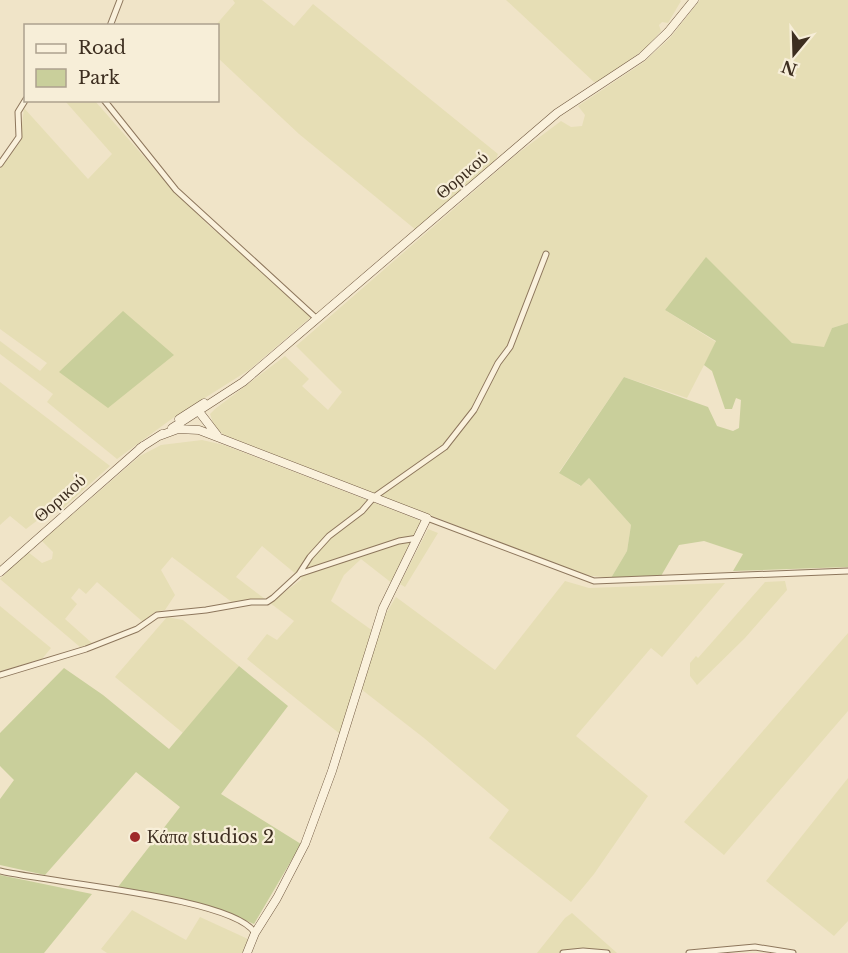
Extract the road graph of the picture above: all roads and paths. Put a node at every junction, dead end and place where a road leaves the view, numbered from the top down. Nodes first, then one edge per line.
1 (120, 0) edge
2 (694, 0) edge
3 (111, 24) edge
4 (24, 102) edge
5 (106, 102) edge
6 (0, 164) edge
7 (546, 255) dead end
8 (317, 320) junction
9 (195, 411) junction
10 (208, 434) junction
11 (159, 436) junction
12 (224, 439) junction
13 (140, 448) junction
14 (374, 497) junction
15 (427, 518) junction
16 (418, 538) junction
17 (848, 571) edge
18 (0, 572) edge
19 (299, 574) junction
20 (0, 675) edge
21 (0, 871) edge
22 (255, 933) junction
23 (247, 953) edge
24 (563, 953) edge
25 (607, 953) edge
26 (689, 953) edge
27 (793, 953) edge

1 - 3 street
2 - 8 main road, Θορικού
4 - 6 street
5 - 8 street
7 - 14 street
8 - 9 main road, Θορικού
9 - 10 main road
9 - 11 main road, Θορικού
9 - 12 main road
9 - 13 main road, Θορικού
10 - 11 main road
10 - 12 main road
11 - 13 main road, Θορικού
12 - 14 main road
13 - 18 main road, Θορικού
14 - 15 main road
14 - 19 street
15 - 16 main road
15 - 17 street
16 - 19 street
16 - 22 main road
19 - 20 street
21 - 22 street
22 - 23 main road
24 - 25 street
26 - 27 street

